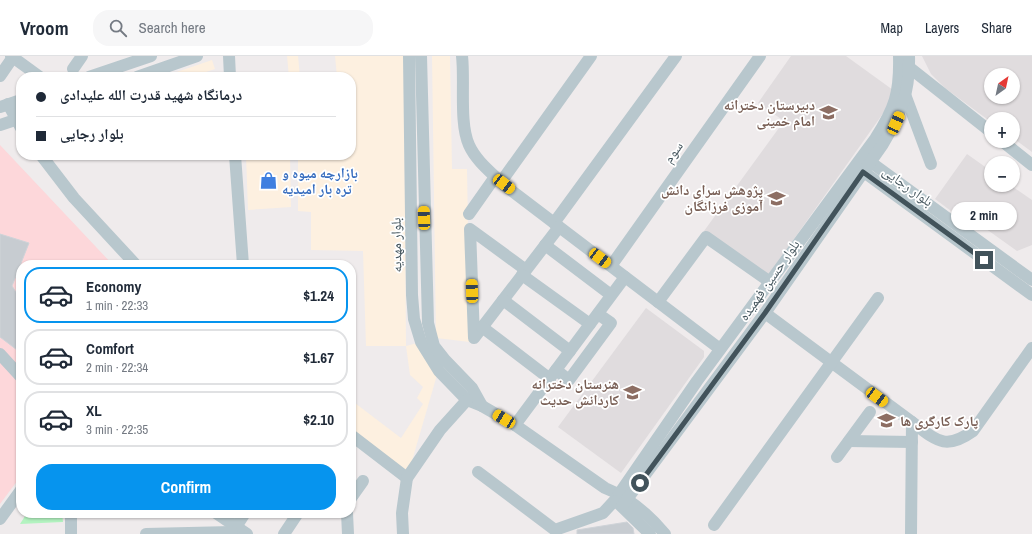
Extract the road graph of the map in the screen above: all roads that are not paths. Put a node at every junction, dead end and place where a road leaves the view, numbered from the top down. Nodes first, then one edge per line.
1 (12, 56) edge
2 (82, 56) edge
3 (151, 56) edge
4 (197, 56) edge
5 (229, 56) edge
6 (409, 56) edge
7 (421, 56) edge
8 (462, 56) edge
9 (591, 56) edge
10 (676, 56) edge
11 (760, 56) edge
12 (900, 56) edge
13 (909, 62) edge
14 (73, 68) dead end
15 (33, 72) edge
16 (104, 72) edge
17 (152, 72) edge
18 (230, 72) edge
19 (0, 76) edge
20 (906, 97) junction
21 (16, 102) edge
22 (4, 106) edge
23 (16, 119) edge
24 (16, 122) edge
25 (0, 125) edge
26 (984, 126) edge
27 (1011, 148) edge
28 (867, 159) junction
29 (45, 160) edge
30 (235, 160) edge
31 (931, 164) dead end
32 (1032, 165) edge
33 (859, 169) junction
34 (498, 179) junction
35 (469, 214) dead end
36 (557, 225) junction
37 (545, 245) junction
38 (131, 260) edge
39 (243, 260) edge
40 (611, 266) junction
41 (524, 273) junction
42 (625, 277) junction
43 (1032, 280) edge
44 (770, 282) junction
45 (611, 295) junction
46 (1032, 295) edge
47 (878, 298) dead end
48 (503, 300) junction
49 (658, 302) junction
50 (765, 313) junction
51 (598, 314) junction
52 (590, 324) junction
53 (482, 327) junction
54 (1032, 348) edge
55 (720, 349) junction
56 (570, 351) junction
57 (0, 354) edge
58 (831, 362) junction
59 (16, 372) edge
60 (553, 374) junction
61 (467, 400) junction
62 (482, 406) junction
63 (870, 412) dead end
64 (912, 422) junction
65 (515, 425) junction
66 (356, 439) edge
67 (849, 441) junction
68 (912, 442) junction
69 (837, 457) dead end
70 (478, 472) dead end
71 (407, 478) junction
72 (363, 481) dead end
73 (356, 491) edge
74 (16, 497) edge
75 (621, 499) junction
76 (71, 518) edge
77 (221, 518) edge
78 (242, 518) edge
79 (295, 518) edge
80 (347, 518) edge
81 (0, 519) edge
82 (714, 525) dead end
83 (233, 531) edge
84 (553, 532) edge
85 (71, 534) edge
86 (146, 534) edge
87 (246, 534) edge
88 (284, 534) edge
89 (348, 534) edge
90 (403, 534) edge
91 (650, 534) edge
92 (665, 534) edge
93 (911, 534) edge

1 - 15 street
1 - 19 street
2 - 14 street
3 - 16 street
4 - 17 street
5 - 18 street
6 - 61 street, بلوار مهدیه
7 - 62 street, بلوار مهدیه
8 - 34 street
9 - 34 street
10 - 36 street
11 - 40 street, سوم
12 - 28 street, بلوار حسین فهمیده
13 - 20 street, بلوار حسین فهمیده
13 - 26 street
20 - 28 street, بلوار حسین فهمیده
20 - 31 street
21 - 22 street
22 - 23 street
24 - 25 street
27 - 32 street
28 - 33 street, بلوار حسین فهمیده
28 - 43 street, بلوار رجایی
29 - 38 street
30 - 39 street
33 - 44 street, بلوار حسین فهمیده
33 - 46 street, بلوار رجایی
33 - 50 street, بلوار حسین فهمیده
34 - 35 street
34 - 36 street
36 - 37 street
36 - 40 street
37 - 41 street
37 - 45 street
40 - 42 street
41 - 48 street
41 - 52 street
41 - 53 street
42 - 45 street
42 - 49 street
44 - 49 street
44 - 55 street, بلوار حسین فهمیده
45 - 51 street
47 - 58 street
48 - 53 street
48 - 56 street
49 - 55 street
50 - 58 street
50 - 75 street, بلوار حسین فهمیده
51 - 52 street
51 - 60 street
52 - 56 street
53 - 60 street
54 - 64 street
55 - 75 street, بلوار حسین فهمیده
56 - 60 street
57 - 59 street
58 - 64 street
58 - 82 street
60 - 65 street
61 - 62 street, بلوار مهدیه
61 - 71 street
62 - 65 street, بلوار مهدیه
63 - 67 street
64 - 68 street
65 - 75 street, بلوار مهدیه
66 - 71 street
67 - 68 street
67 - 69 street
68 - 93 street
70 - 84 street
71 - 90 street
72 - 73 street
74 - 81 street
75 - 84 street
75 - 91 street, بلوار مهدیه
75 - 92 street, بلوار مهدیه
76 - 85 street
77 - 83 street
78 - 83 street
79 - 88 street
80 - 89 street
83 - 86 street
83 - 87 street

